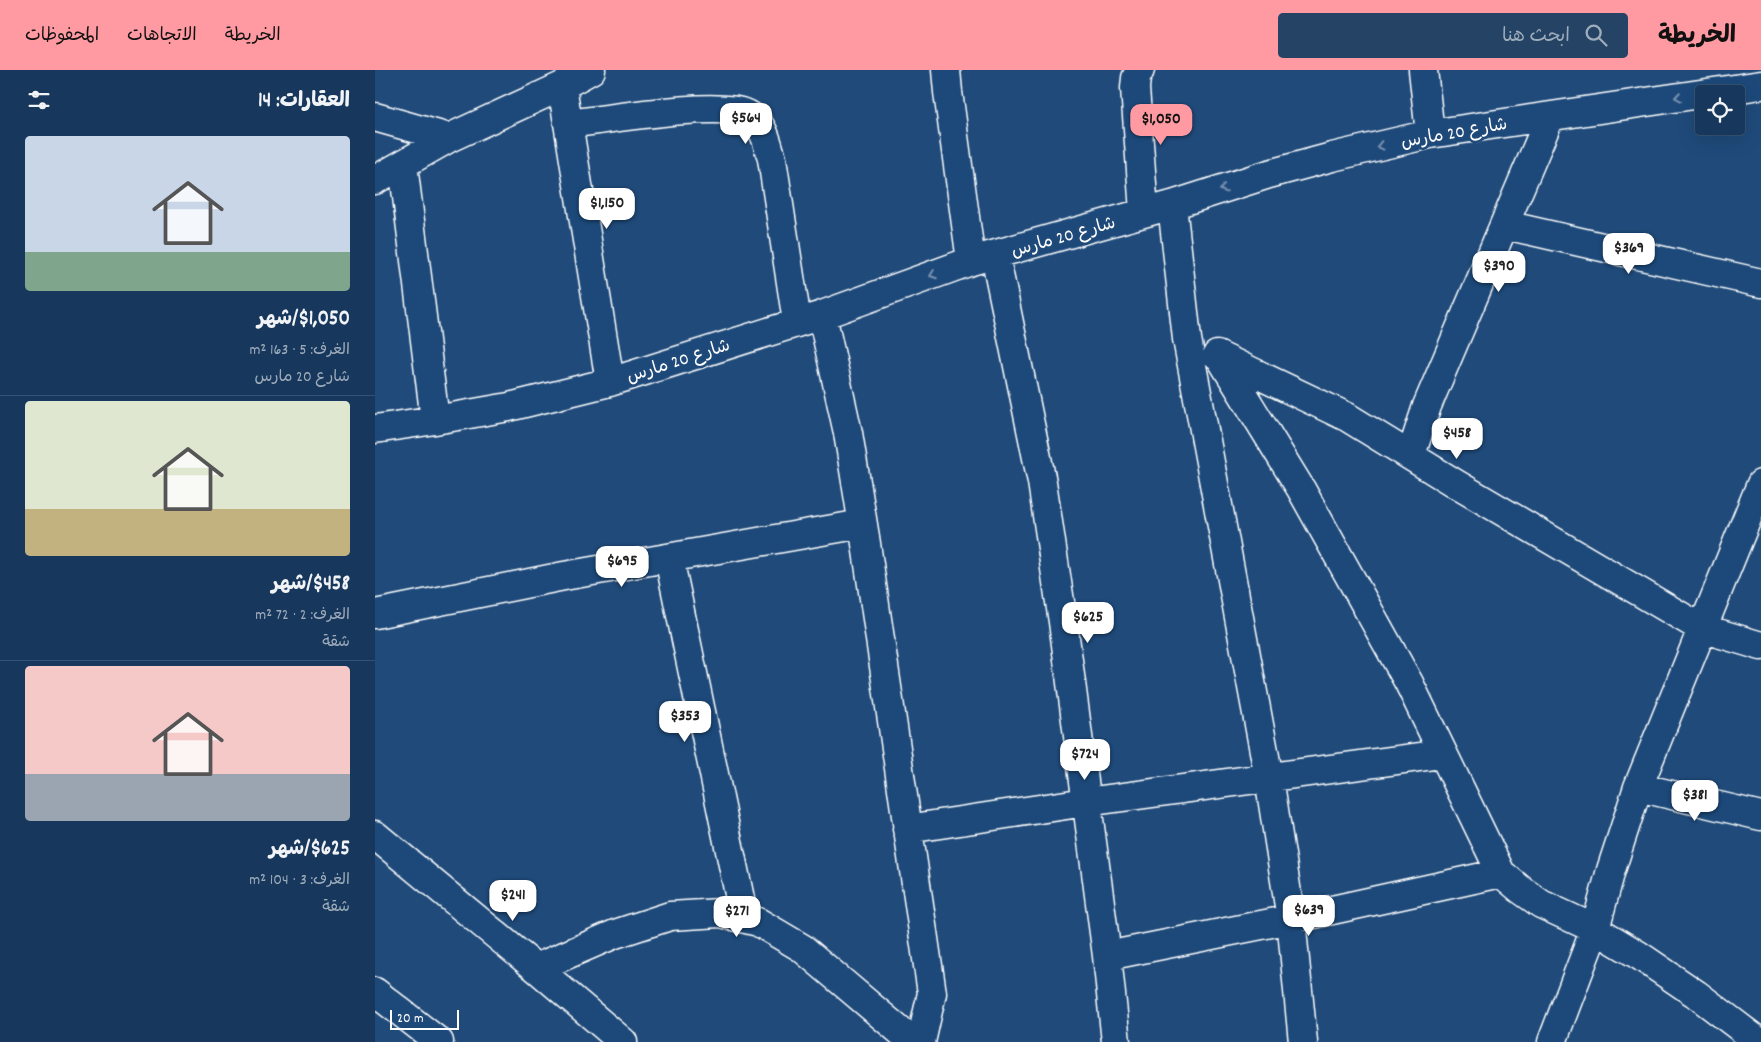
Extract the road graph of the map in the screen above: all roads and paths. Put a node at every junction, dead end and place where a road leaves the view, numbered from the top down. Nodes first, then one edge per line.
1 (591, 70) edge
2 (946, 70) edge
3 (1140, 70) edge
4 (1423, 70) edge
5 (1761, 85) edge
6 (562, 86) junction
7 (375, 117) edge
8 (1550, 117) junction
9 (568, 124) junction
10 (1430, 134) junction
11 (449, 138) junction
12 (403, 165) junction
13 (375, 180) edge
14 (1171, 205) junction
15 (1144, 212) junction
16 (1505, 225) junction
17 (983, 258) junction
18 (1761, 282) edge
19 (810, 318) junction
20 (1187, 339) junction
21 (1220, 357) junction
22 (610, 382) junction
23 (435, 420) junction
24 (375, 429) edge
25 (1411, 455) junction
26 (1761, 484) edge
27 (862, 524) junction
28 (669, 558) junction
29 (375, 614) edge
30 (1701, 628) junction
31 (1761, 646) edge
32 (1442, 754) junction
33 (1269, 778) junction
34 (1638, 787) junction
35 (1086, 802) junction
36 (1761, 816) edge
37 (907, 829) junction
38 (375, 835) edge
39 (1501, 873) junction
40 (744, 918) junction
41 (1291, 919) junction
42 (1595, 928) junction
43 (1107, 956) junction
44 (536, 968) junction
45 (375, 992) edge
46 (439, 1042) edge
47 (623, 1042) edge
48 (913, 1042) edge
49 (921, 1042) edge
50 (1116, 1042) edge
51 (1303, 1042) edge
52 (1553, 1042) edge
53 (1759, 1042) edge

1 - 6 street
2 - 17 street
3 - 15 street
4 - 10 street
5 -> 8 street, شارع 20 مارس
6 - 9 street
6 - 11 street
7 - 11 street
8 - 10 street, شارع 20 مارس
8 - 16 street
9 - 19 street
9 - 22 street
10 -> 14 street, شارع 20 مارس
11 - 12 street
12 - 13 street
12 - 23 street
14 - 15 street, شارع 20 مارس
14 - 20 street
15 - 17 street, شارع 20 مارس
16 - 18 street
16 - 25 street
17 -> 19 street, شارع 20 مارس
17 - 35 street
19 - 22 street, شارع 20 مارس
19 - 27 street
20 - 21 street
20 - 33 street
21 - 25 street
21 - 32 street
22 - 23 street, شارع 20 مارس
23 - 24 street, شارع 20 مارس
25 - 30 street
26 - 30 street
27 - 28 street
27 - 37 street
28 - 29 street
28 - 40 street
30 - 31 street
30 - 34 street
32 - 33 street
32 - 39 street
33 - 35 street
33 - 41 street
34 - 36 street
34 - 42 street
35 - 37 street
35 - 43 street
37 - 49 street
38 - 44 street
39 - 41 street
39 - 42 street
40 - 44 street
40 - 48 street
41 - 43 street
41 - 51 street
42 - 52 street
42 - 53 street
43 - 50 street
44 - 47 street
45 - 46 street

